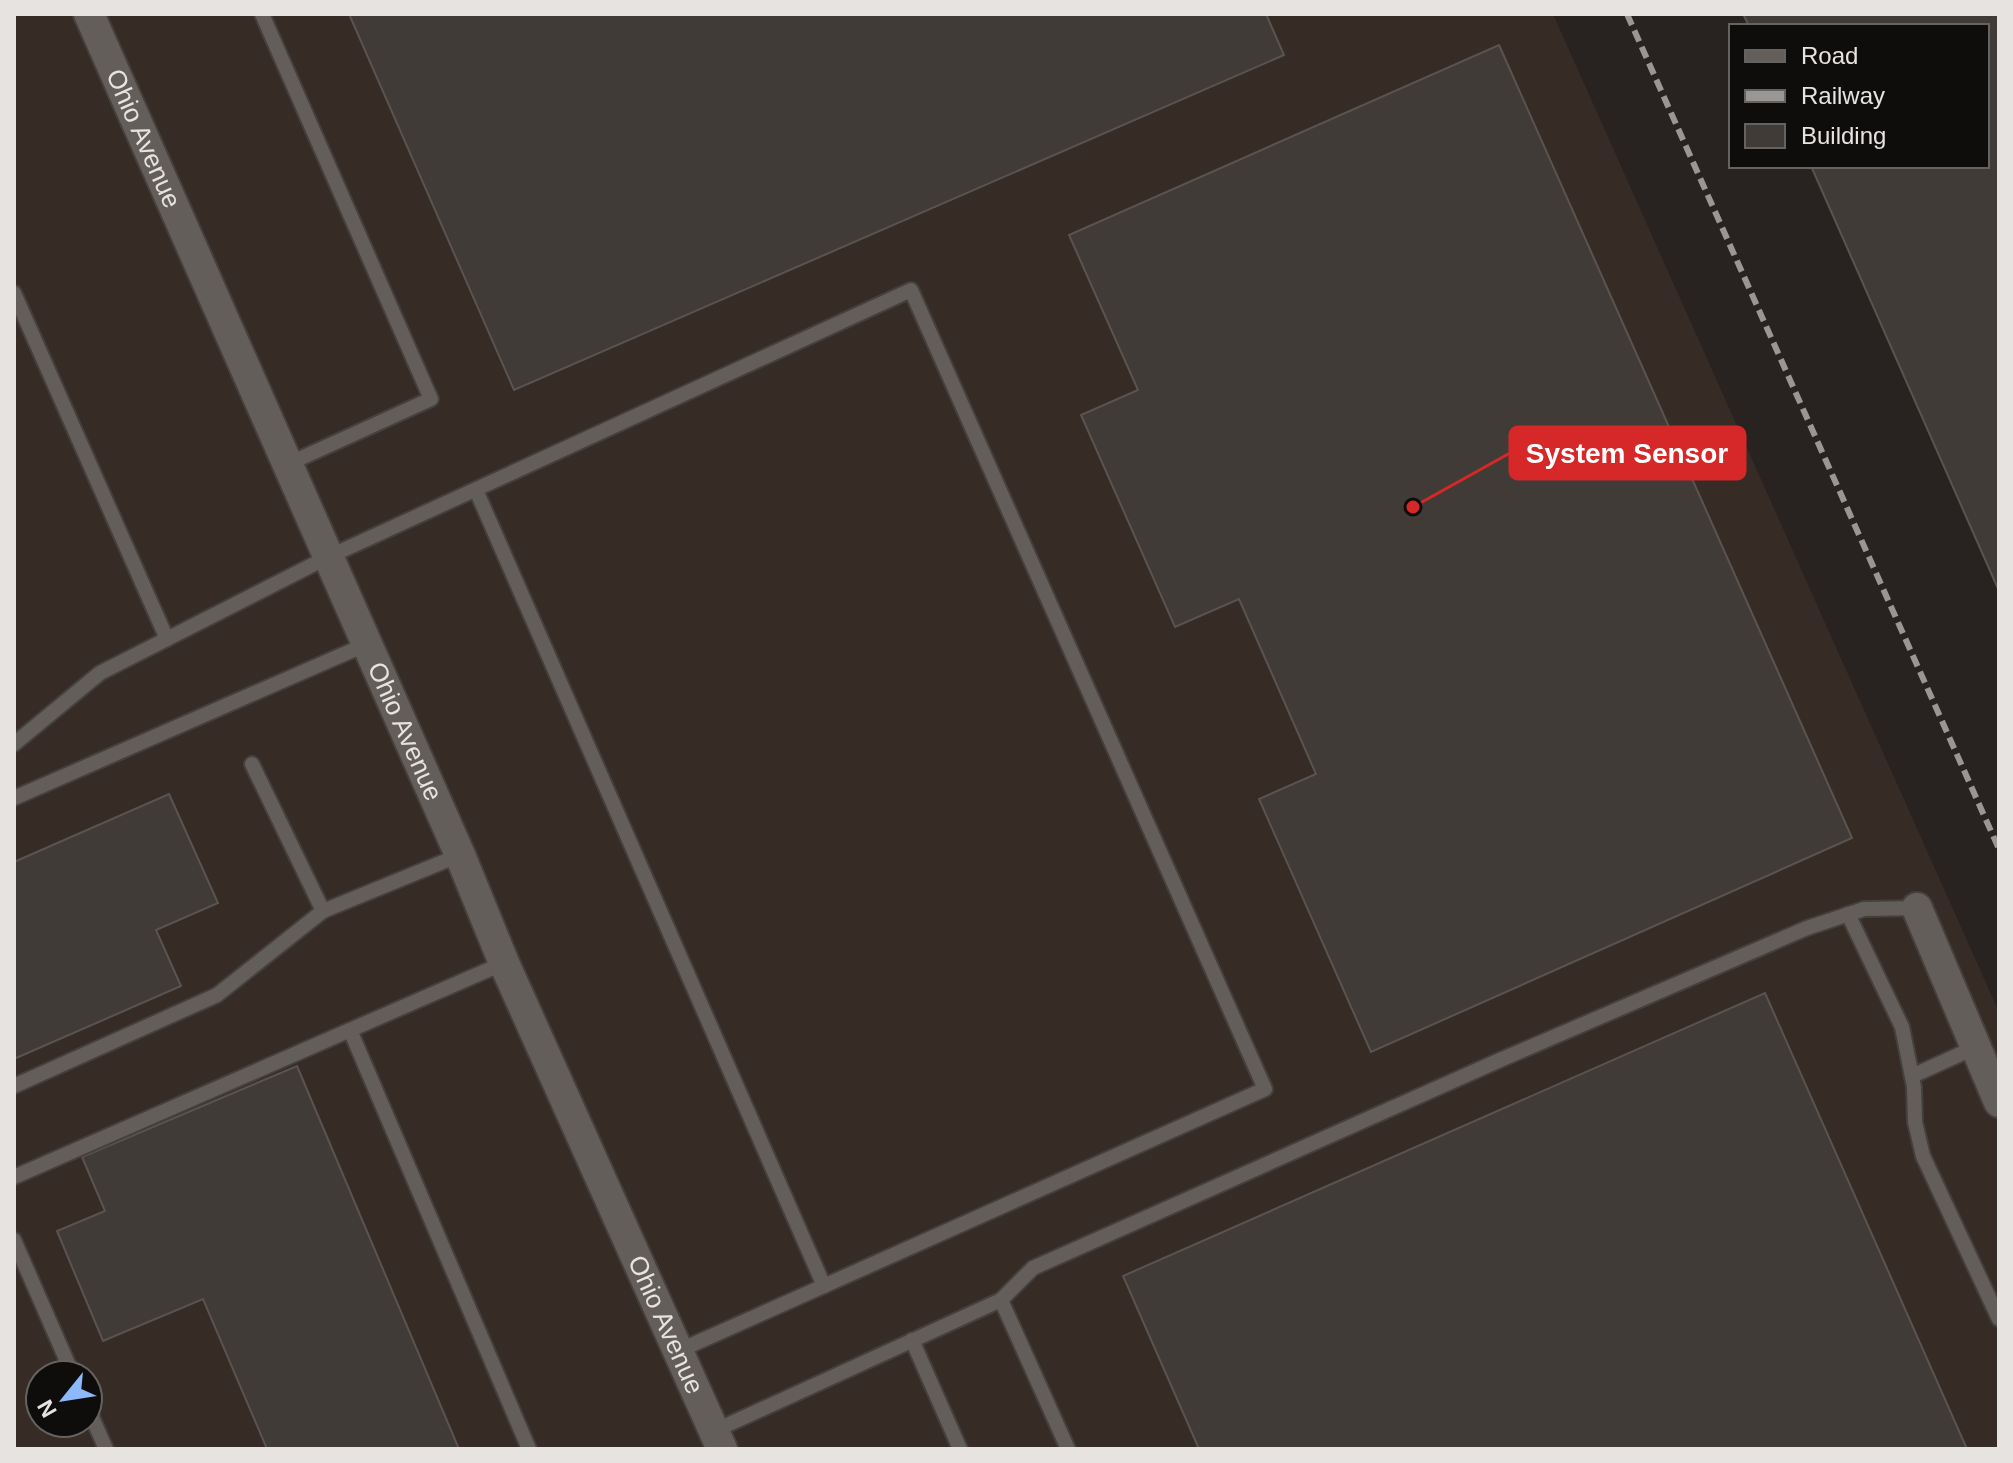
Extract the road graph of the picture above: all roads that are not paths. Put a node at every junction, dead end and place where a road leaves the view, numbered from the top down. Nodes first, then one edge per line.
1 (89, 14) edge
2 (262, 14) edge
3 (14, 293) edge
4 (288, 464) junction
5 (476, 490) junction
6 (328, 557) junction
7 (167, 639) junction
8 (367, 644) junction
9 (14, 744) edge
10 (252, 764) dead end
11 (14, 798) edge
12 (460, 855) junction
13 (1917, 908) joint
14 (323, 911) junction
15 (1848, 914) junction
16 (504, 963) junction
17 (350, 1030) junction
18 (1976, 1047) junction
19 (1912, 1076) junction
20 (14, 1086) edge
21 (1999, 1102) edge
22 (14, 1177) edge
23 (14, 1240) edge
24 (824, 1286) junction
25 (1001, 1300) junction
26 (1999, 1319) edge
27 (912, 1340) junction
28 (678, 1351) junction
29 (66, 1359) edge
30 (718, 1440) edge
31 (529, 1449) edge
32 (960, 1449) edge
33 (1068, 1449) edge

1 - 4 street, Ohio Avenue
2 - 4 lane
3 - 7 lane
4 - 6 street, Ohio Avenue
5 - 6 lane
5 - 24 lane
5 - 24 lane
6 - 7 lane
6 - 8 street, Ohio Avenue
7 - 9 lane
8 - 11 lane
8 - 12 street, Ohio Avenue
10 - 14 lane
12 - 14 lane
12 - 16 street, Ohio Avenue
13 - 15 lane
13 - 18 street
14 - 20 lane
15 - 19 lane
15 - 25 lane
16 - 17 lane
16 - 28 street, Ohio Avenue
17 - 22 lane
17 - 31 lane
18 - 19 lane
18 - 21 street
19 - 26 lane
23 - 29 lane
24 - 28 lane
25 - 27 lane
25 - 33 lane
27 - 30 lane
27 - 32 lane
28 - 30 street, Ohio Avenue

